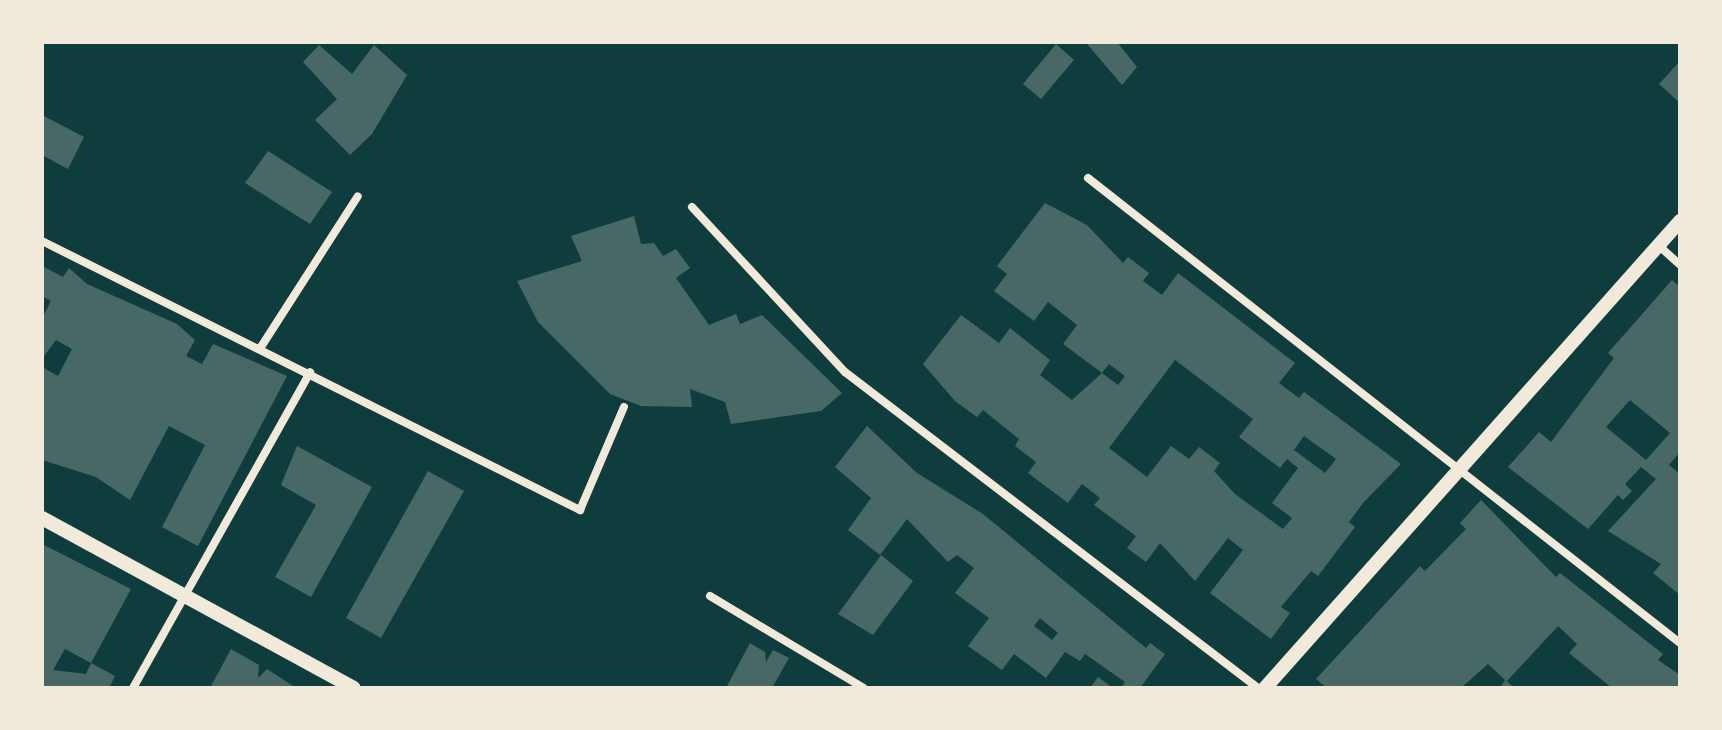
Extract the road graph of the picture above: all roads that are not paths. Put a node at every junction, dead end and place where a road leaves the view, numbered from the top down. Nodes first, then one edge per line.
1 (1088, 178) dead end
2 (358, 196) dead end
3 (692, 207) dead end
4 (1680, 221) edge
5 (42, 241) edge
6 (1658, 245) junction
7 (1680, 265) edge
8 (261, 347) junction
9 (310, 372) junction
10 (624, 407) dead end
11 (1460, 476) junction
12 (42, 518) edge
13 (710, 596) dead end
14 (185, 597) junction
15 (1680, 643) edge
16 (133, 688) edge
17 (354, 688) edge
18 (864, 688) edge
19 (1258, 688) edge
20 (1265, 688) edge

1 - 11 street
2 - 8 street
3 - 19 street
4 - 6 street
5 - 8 street
6 - 7 street
6 - 11 street
8 - 9 street
9 - 10 street
9 - 14 street
11 - 15 street
11 - 20 street
12 - 14 street
13 - 18 street
14 - 16 street
14 - 17 street

